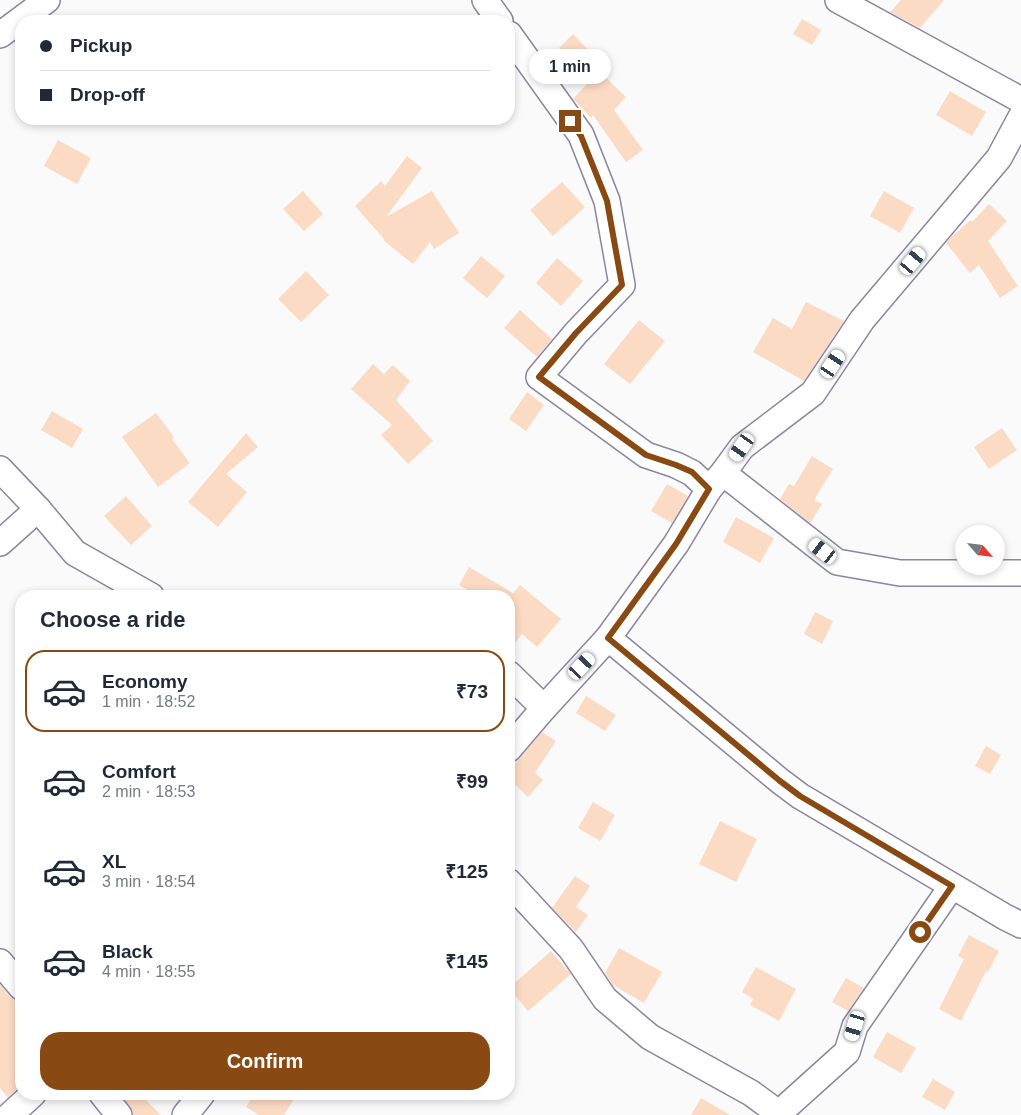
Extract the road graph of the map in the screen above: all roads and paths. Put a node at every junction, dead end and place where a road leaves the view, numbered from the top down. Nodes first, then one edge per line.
1 (47, 0) edge
2 (485, 0) edge
3 (838, 0) edge
4 (26, 15) edge
5 (496, 15) edge
6 (15, 23) edge
7 (0, 34) edge
8 (515, 42) edge
9 (1021, 100) edge
10 (1021, 117) edge
11 (0, 469) edge
12 (716, 481) junction
13 (38, 509) junction
14 (0, 543) edge
15 (1021, 573) edge
16 (140, 590) edge
17 (608, 638) junction
18 (515, 680) edge
19 (544, 708) junction
20 (515, 742) edge
21 (952, 886) junction
22 (515, 888) edge
23 (1021, 925) edge
24 (0, 962) edge
25 (15, 980) edge
26 (26, 1100) edge
27 (107, 1100) edge
28 (197, 1100) edge
29 (779, 1114) edge
30 (10, 1115) edge
31 (119, 1115) edge
32 (185, 1115) edge

1 - 4 street
2 - 5 street
3 - 9 street
6 - 7 street
8 - 12 street
10 - 12 street
11 - 13 street
12 - 15 street
12 - 17 street
13 - 14 street
13 - 16 street
17 - 19 street
17 - 21 street
18 - 19 street
19 - 20 street
21 - 23 street
21 - 29 street
22 - 29 street
24 - 25 street
26 - 30 street
27 - 31 street
28 - 32 street

